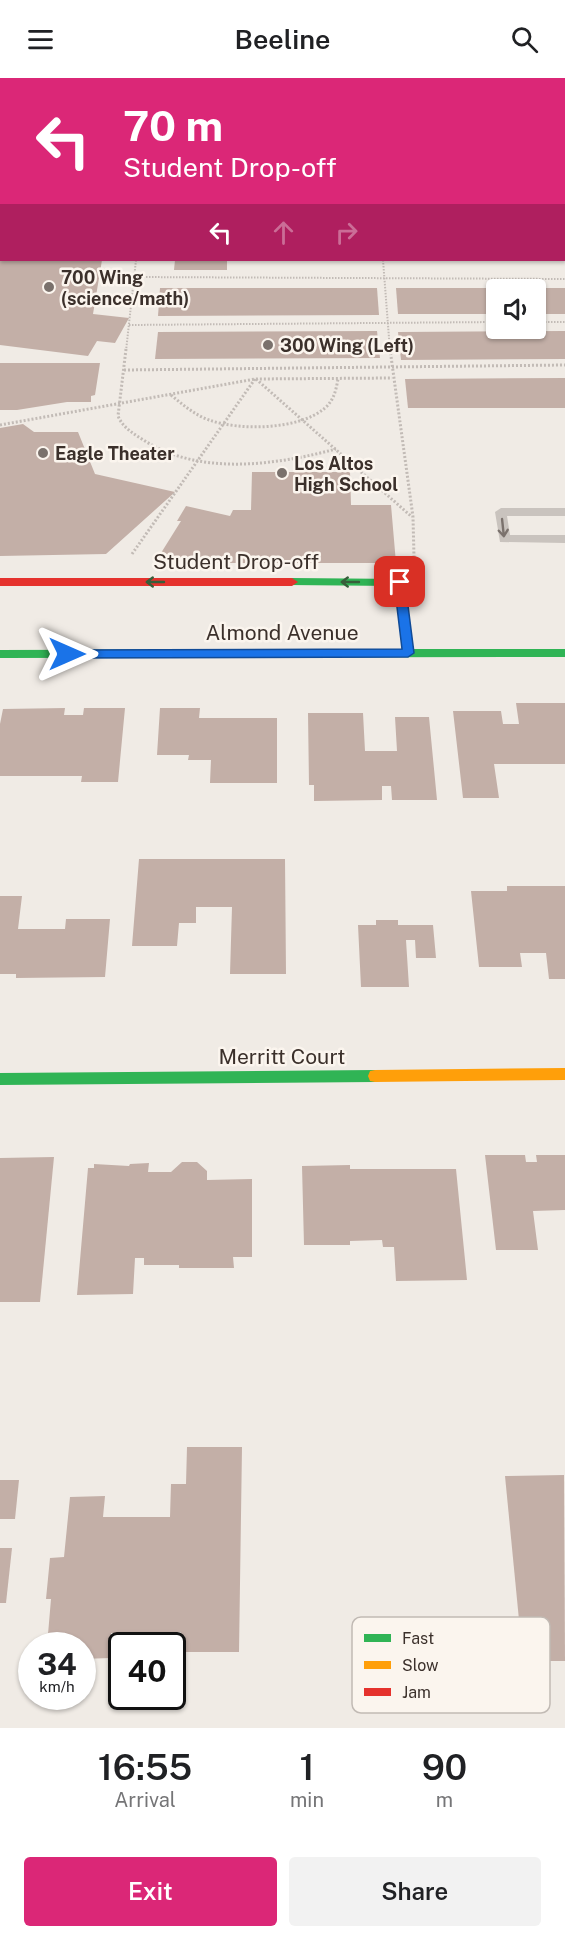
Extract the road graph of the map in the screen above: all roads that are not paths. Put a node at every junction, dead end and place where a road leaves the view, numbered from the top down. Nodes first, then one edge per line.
1 (565, 512) edge
2 (565, 539) edge
3 (0, 582) edge
4 (408, 653) junction
5 (565, 653) edge
6 (0, 654) edge
7 (565, 1074) edge
8 (0, 1079) edge

1 -> 2 lane
4 -> 3 street, Student Drop-off
4 - 5 street, Almond Avenue
4 - 6 street, Almond Avenue
7 - 8 street, Merritt Court

